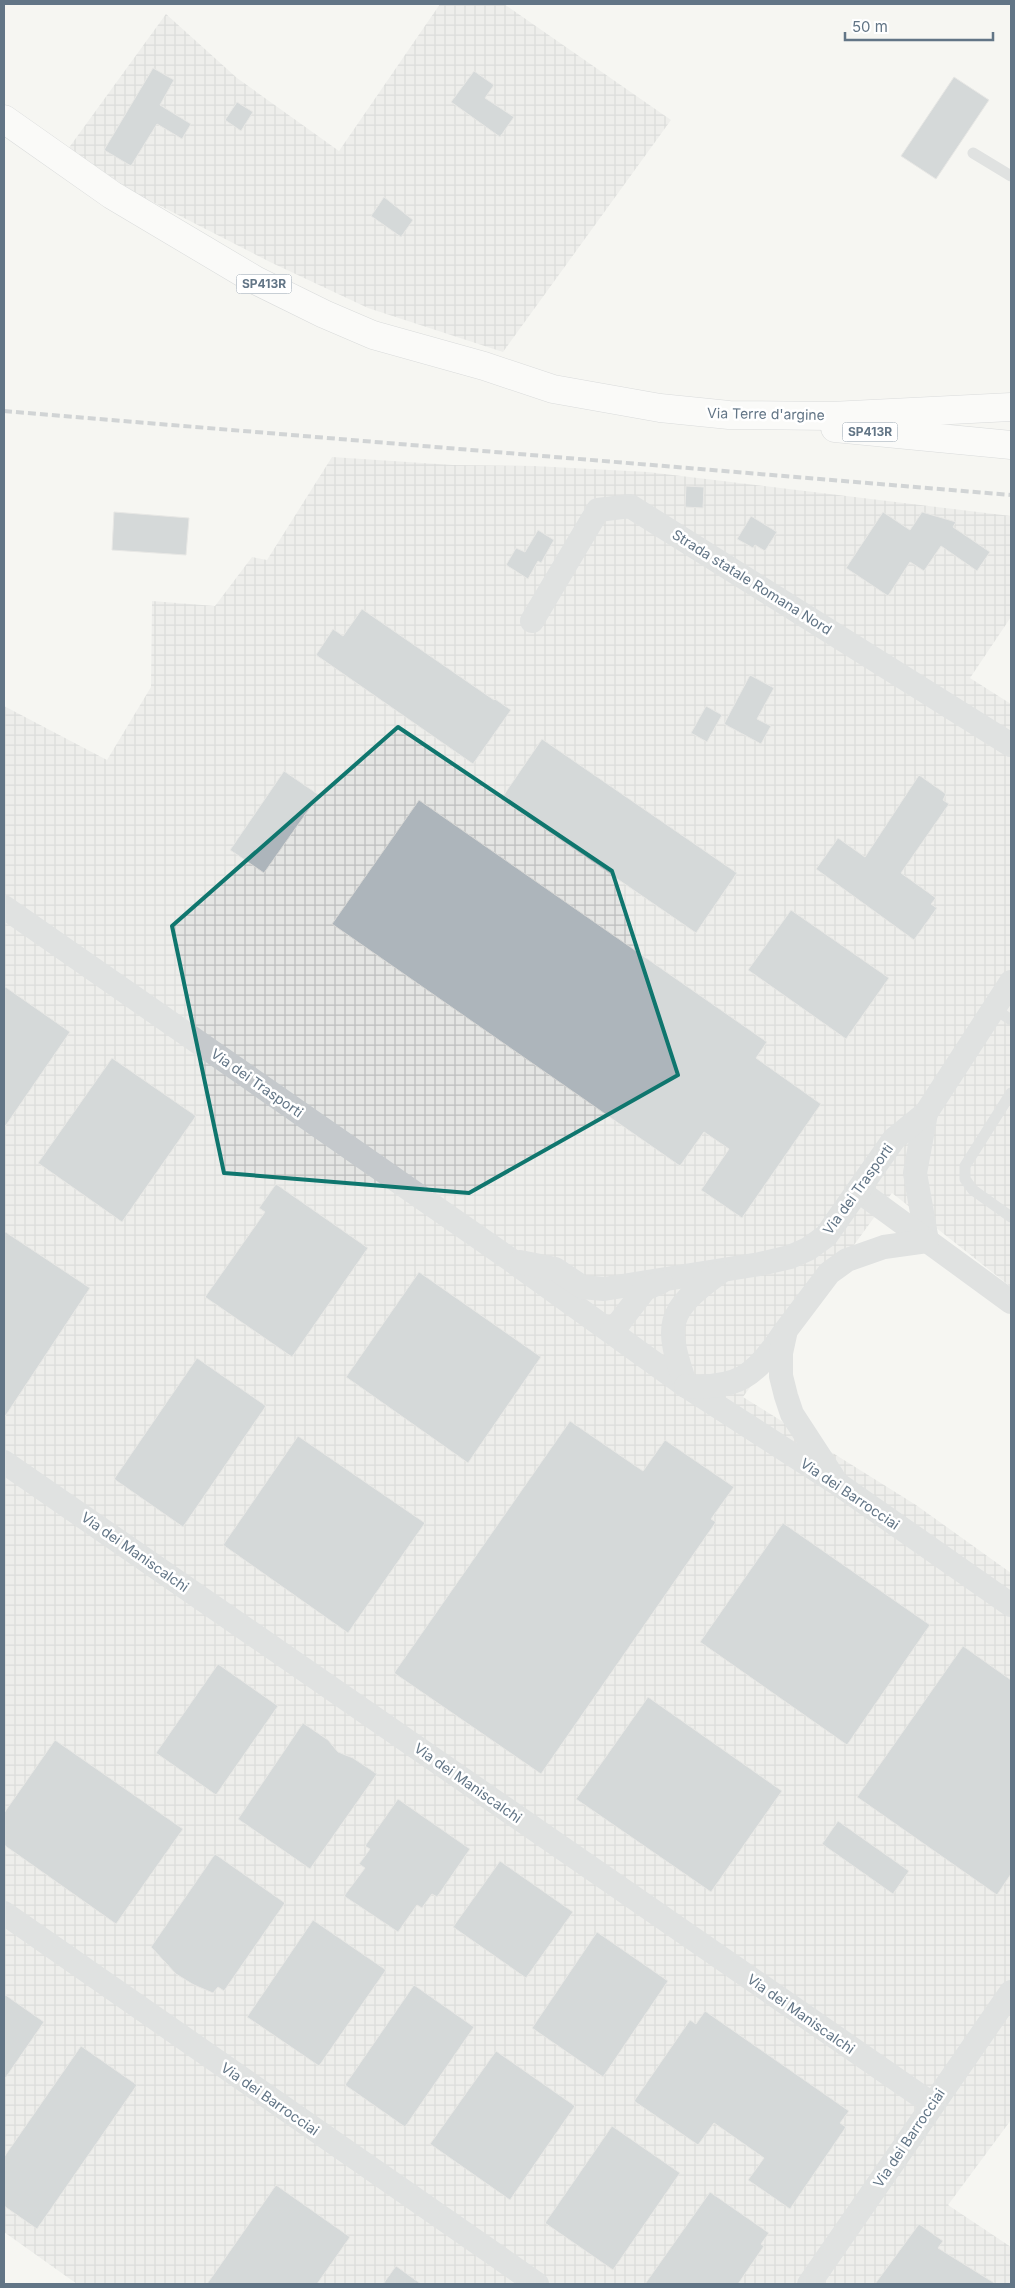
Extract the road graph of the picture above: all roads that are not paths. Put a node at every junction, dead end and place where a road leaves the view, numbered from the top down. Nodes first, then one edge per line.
1 (4, 119) edge
2 (973, 153) dead end
3 (1011, 176) edge
4 (1011, 398) edge
5 (1011, 408) edge
6 (918, 410) junction
7 (729, 415) junction
8 (1011, 445) edge
9 (532, 621) dead end
10 (1011, 745) edge
11 (4, 907) edge
12 (1011, 982) edge
13 (1003, 1015) edge
14 (1011, 1093) edge
15 (926, 1113) junction
16 (859, 1191) junction
17 (1011, 1217) edge
18 (927, 1241) junction
19 (511, 1260) junction
20 (721, 1272) junction
21 (664, 1280) junction
22 (1011, 1302) edge
23 (786, 1330) junction
24 (612, 1332) junction
25 (686, 1386) junction
26 (4, 1462) edge
27 (838, 1484) junction
28 (1011, 1606) edge
29 (4, 1913) edge
30 (1011, 1992) edge
31 (932, 2104) junction
32 (537, 2284) edge
33 (809, 2284) edge

1 - 7 main road, Via Terre d'argine / SP413R
2 - 3 lane
4 - 6 main road, SP413R
5 - 6 main road, Via Terre d'argine / SP413R
6 - 7 main road, Via Terre d'argine / SP413R
7 - 8 main road, SP413R
9 - 10 street, Strada statale Romana Nord
11 - 19 street, Via dei Trasporti
12 - 13 street, Via dei Trasporti
13 - 15 street, Via dei Trasporti
14 - 17 lane
15 - 16 street, Via dei Trasporti
15 - 18 street
16 - 18 street
16 - 20 street, Via dei Trasporti
18 - 22 street
18 - 23 street
19 - 21 street, Via dei Trasporti
19 - 24 street, Via dei Trasporti
20 - 21 street, Via dei Trasporti
20 - 25 street, Via dei Trasporti
21 - 24 street, Via dei Trasporti
23 - 25 street
23 - 27 street
24 - 25 street, Via dei Trasporti
25 - 27 street, Via dei Barrocciai
26 - 31 street, Via dei Maniscalchi
27 - 28 street, Via dei Barrocciai
29 - 32 street, Via dei Barrocciai
30 - 31 street, Via dei Barrocciai
31 - 33 street, Via dei Barrocciai

